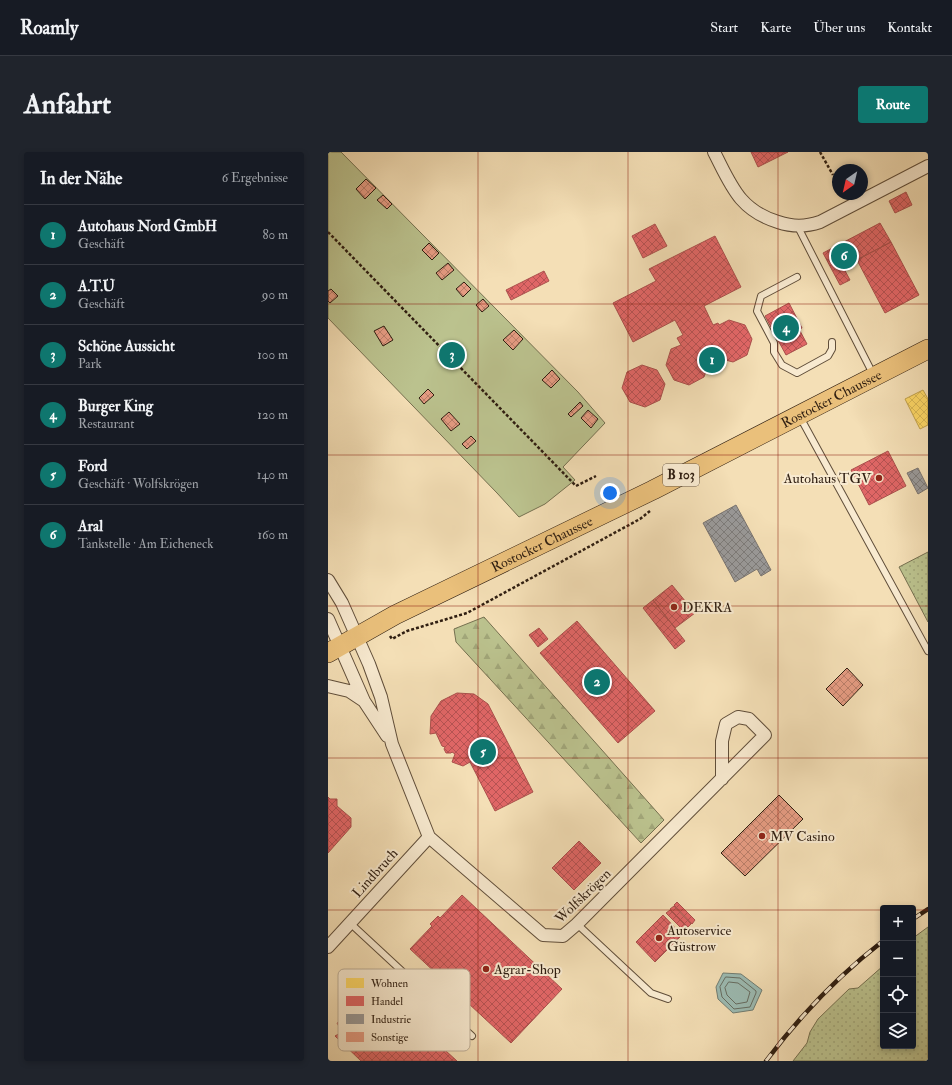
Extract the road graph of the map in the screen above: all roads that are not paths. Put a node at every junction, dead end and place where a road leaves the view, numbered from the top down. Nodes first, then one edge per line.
1 (714, 152) edge
2 (928, 166) edge
3 (798, 227) junction
4 (797, 277) dead end
5 (832, 342) dead end
6 (928, 349) edge
7 (875, 377) junction
8 (799, 415) junction
9 (328, 580) edge
10 (328, 619) edge
11 (358, 636) junction
12 (334, 650) edge
13 (928, 651) edge
14 (328, 686) edge
15 (364, 701) junction
16 (392, 744) junction
17 (722, 779) junction
18 (429, 836) junction
19 (350, 923) junction
20 (577, 924) junction
21 (328, 947) edge
22 (400, 969) edge
23 (668, 999) dead end

1 - 3 street
2 - 3 street
3 - 7 lane
4 - 5 lane
6 - 7 main road, Rostocker Chaussee / B 103
7 - 8 main road, Rostocker Chaussee / B 103
8 - 11 main road, Rostocker Chaussee / B 103
8 - 13 lane
9 - 11 street, Wolfskrögen
10 - 12 street, Wolfskrögen
11 - 12 main road, Rostocker Chaussee / B 103
11 - 16 street, Wolfskrögen
12 - 15 street, Wolfskrögen
14 - 15 street, Wolfskrögen
15 - 16 street, Wolfskrögen
16 - 18 street, Wolfskrögen
17 - 17 street, Wolfskrögen
17 - 20 street, Wolfskrögen
18 - 19 street, Lindbruch
18 - 20 street, Wolfskrögen
19 - 21 street, Lindbruch
19 - 22 lane
20 - 23 lane

